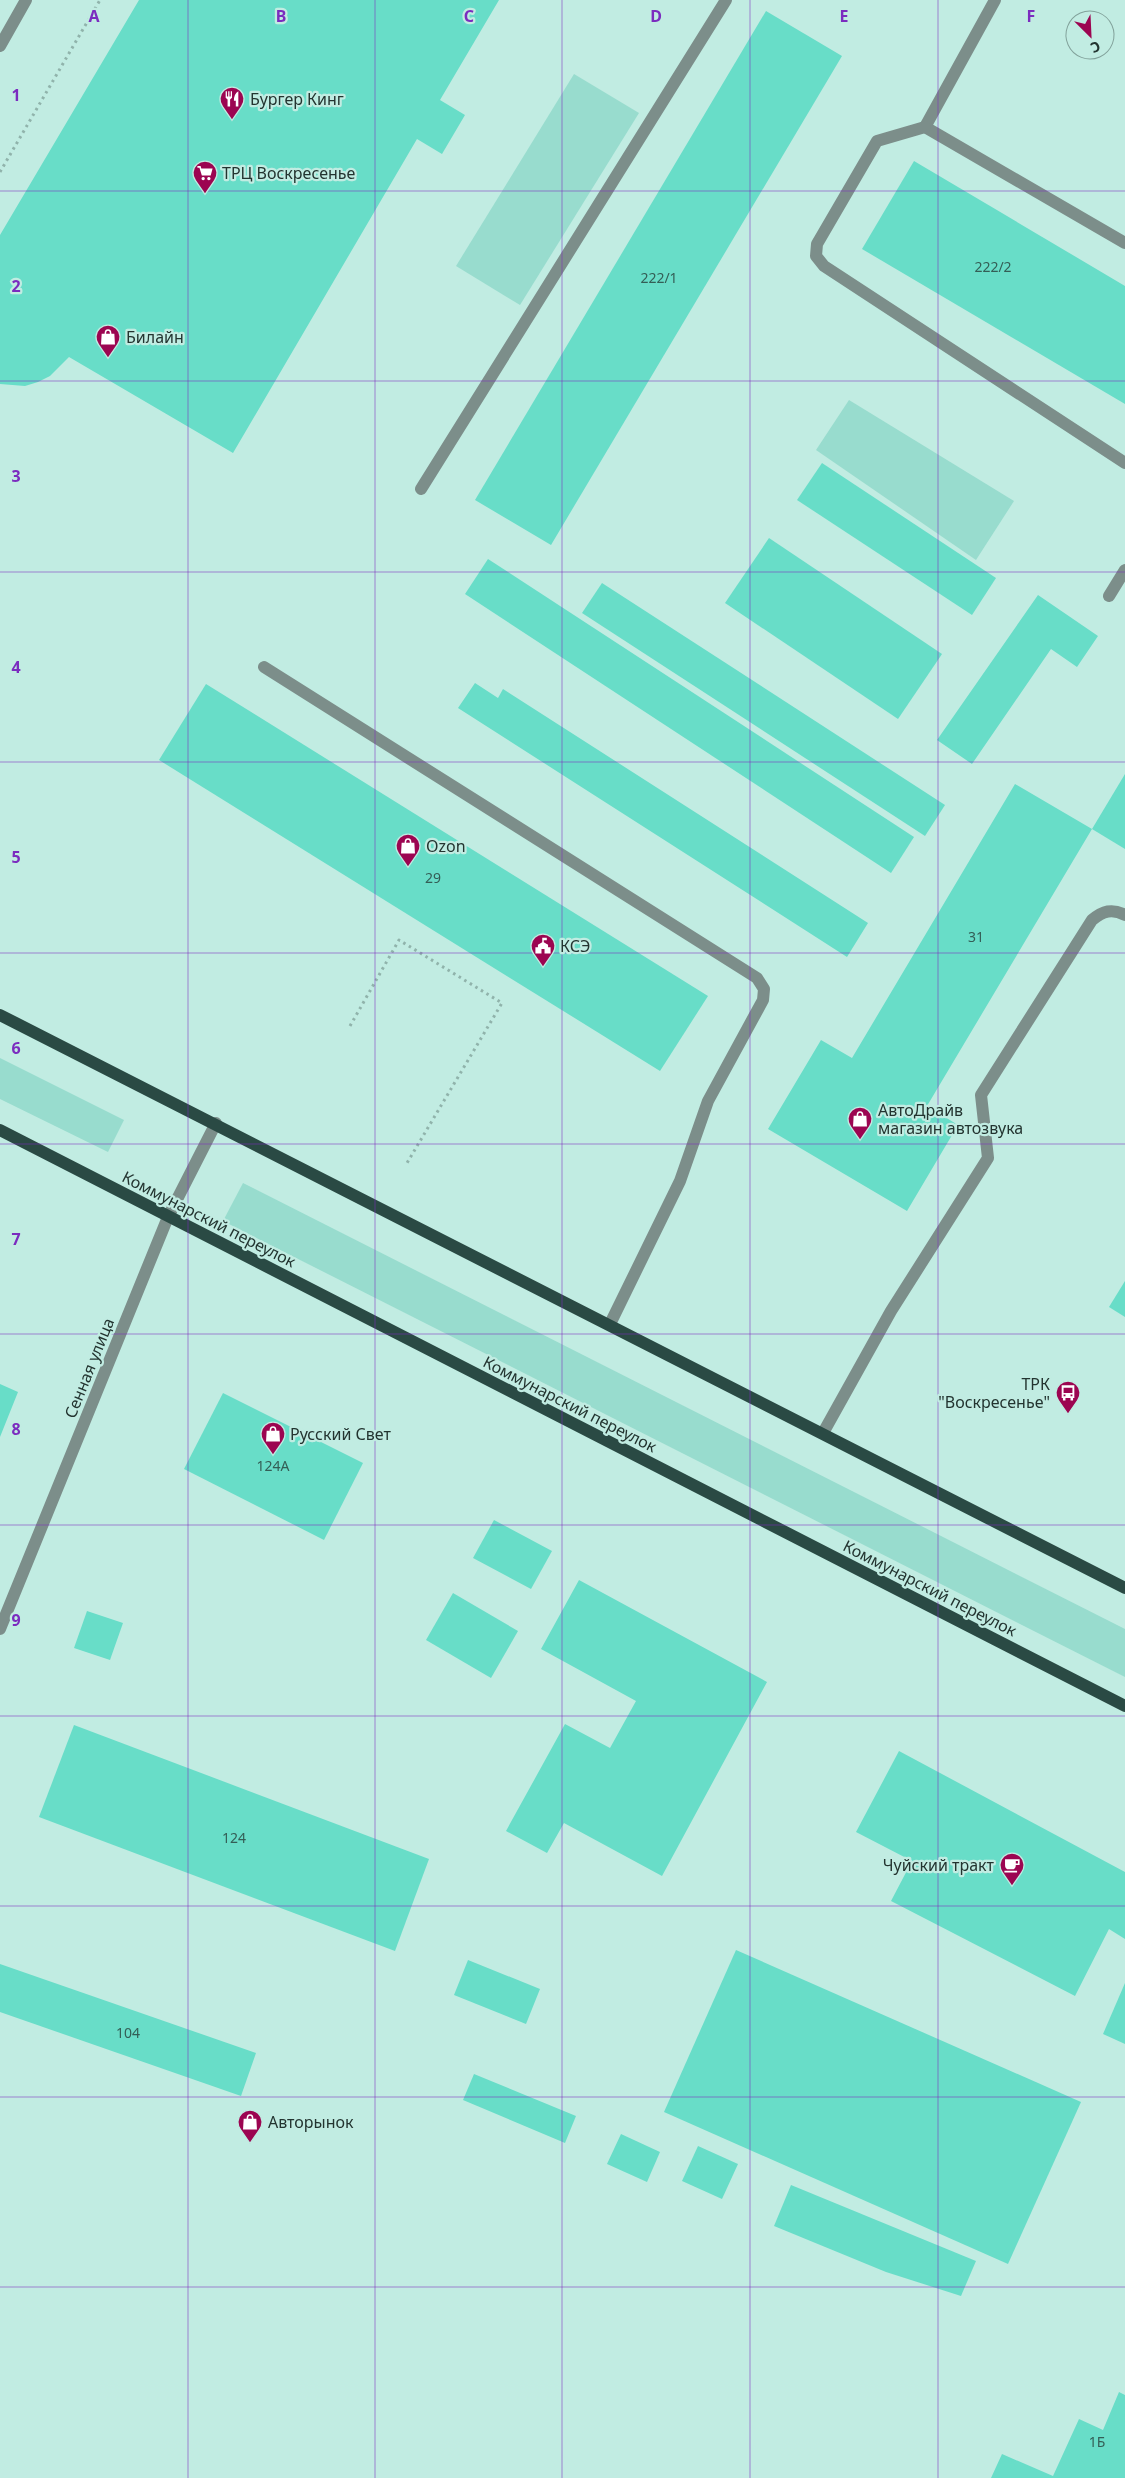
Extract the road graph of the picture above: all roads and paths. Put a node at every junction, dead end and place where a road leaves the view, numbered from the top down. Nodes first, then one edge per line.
1 (26, 0) edge
2 (100, 0) edge
3 (726, 0) edge
4 (995, 0) edge
5 (0, 46) edge
6 (925, 127) junction
7 (0, 172) edge
8 (1125, 243) edge
9 (1125, 463) edge
10 (421, 489) dead end
11 (1125, 570) edge
12 (1109, 596) dead end
13 (264, 667) dead end
14 (1125, 915) edge
15 (0, 1015) edge
16 (350, 1026) dead end
17 (216, 1124) junction
18 (0, 1130) edge
19 (407, 1163) dead end
20 (168, 1217) junction
21 (610, 1324) junction
22 (823, 1433) junction
23 (1125, 1588) edge
24 (0, 1629) edge
25 (1125, 1706) edge

1 - 5 street
2 - 7 path
3 - 10 street
4 - 6 street
6 - 8 street
6 - 9 street
11 - 12 street
13 - 21 street
14 - 22 street
15 - 17 main road
16 - 19 path
17 - 20 street, Сенная улица
17 - 21 main road
18 - 20 main road, Коммунарский переулок
20 - 24 street, Сенная улица
20 - 25 main road, Коммунарский переулок
21 - 22 main road
22 - 23 main road

